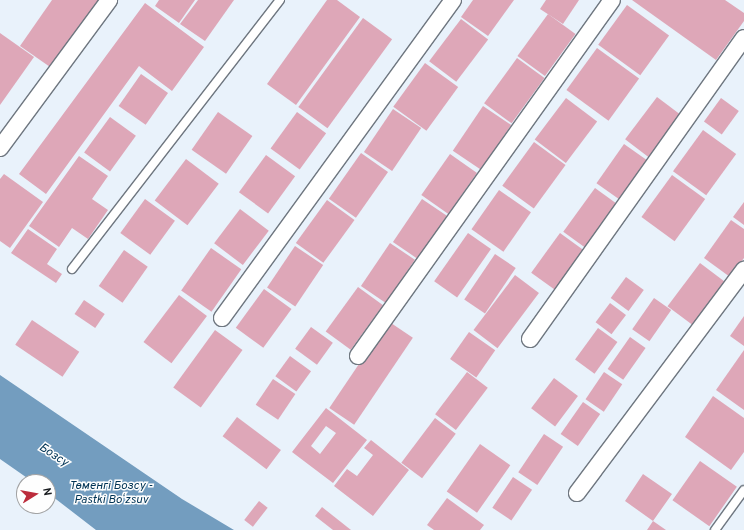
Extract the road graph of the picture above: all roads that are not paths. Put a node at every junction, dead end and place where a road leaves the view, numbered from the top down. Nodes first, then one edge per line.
1 (109, 0) edge
2 (280, 0) edge
3 (453, 0) edge
4 (612, 0) edge
5 (744, 38) edge
6 (0, 148) edge
7 (72, 270) dead end
8 (744, 270) edge
9 (222, 318) dead end
10 (530, 339) dead end
11 (358, 356) dead end
12 (744, 490) edge
13 (577, 494) dead end
14 (715, 530) edge

1 - 6 street
2 - 7 lane
3 - 9 street
4 - 11 street
5 - 10 street
8 - 13 street
12 - 14 lane

